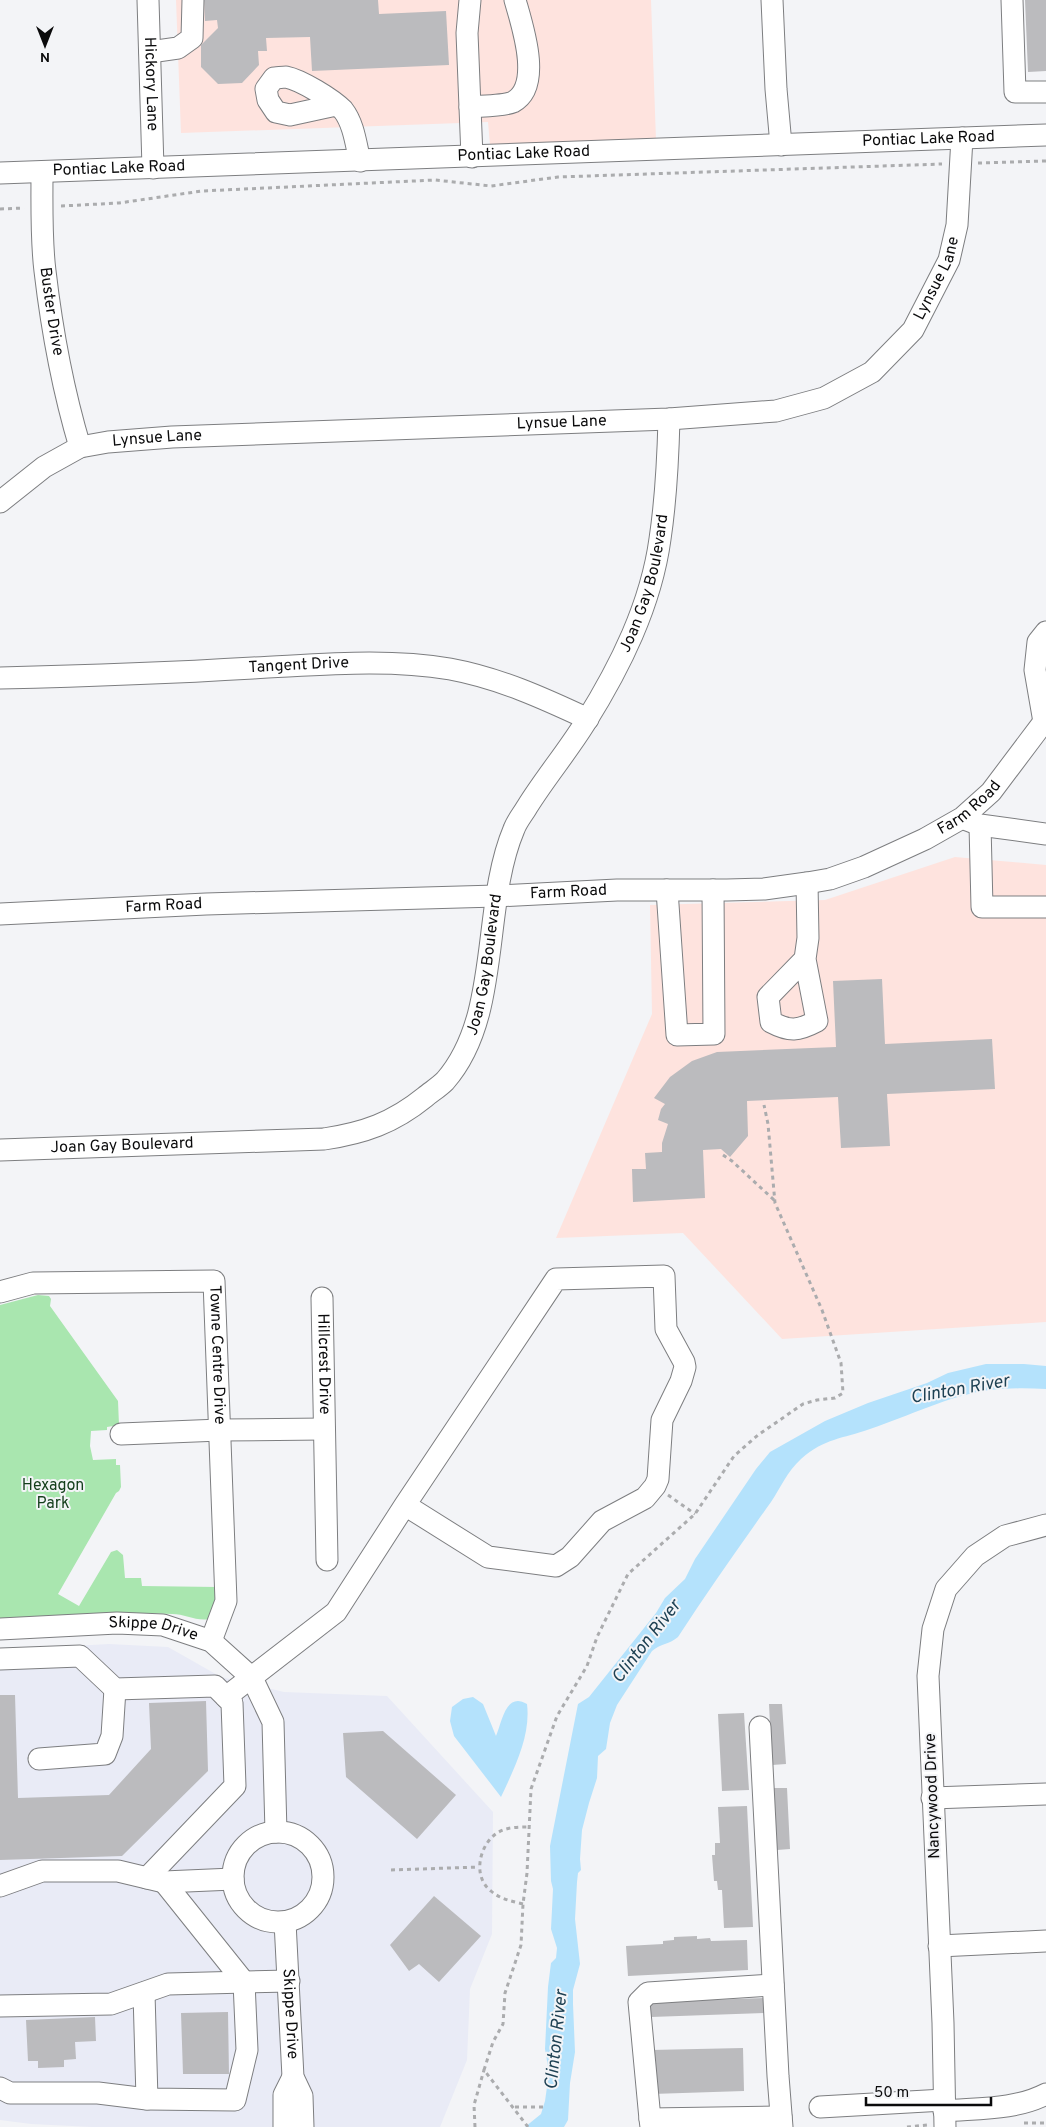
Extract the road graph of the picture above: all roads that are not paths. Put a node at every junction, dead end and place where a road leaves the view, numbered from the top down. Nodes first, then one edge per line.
1 (148, 0) edge
2 (194, 0) edge
3 (470, 0) edge
4 (515, 0) edge
5 (772, 0) edge
6 (1012, 0) edge
7 (150, 52) junction
8 (1046, 92) edge
9 (336, 106) dead end
10 (470, 107) junction
11 (1046, 135) edge
12 (962, 138) junction
13 (781, 145) junction
14 (472, 157) junction
15 (360, 161) junction
16 (153, 168) junction
17 (42, 172) junction
18 (0, 174) edge
19 (669, 419) junction
20 (80, 447) junction
21 (0, 502) edge
22 (1046, 632) edge
23 (0, 678) edge
24 (588, 719) junction
25 (1045, 720) edge
26 (971, 821) junction
27 (1046, 834) edge
28 (807, 883) junction
29 (668, 890) junction
30 (713, 890) junction
31 (496, 896) junction
32 (1046, 907) edge
33 (0, 914) edge
34 (805, 959) dead end
35 (0, 1150) edge
36 (0, 1292) edge
37 (322, 1298) dead end
38 (324, 1429) junction
39 (220, 1430) junction
40 (121, 1434) dead end
41 (405, 1505) junction
42 (1046, 1525) edge
43 (327, 1560) dead end
44 (79, 1624) junction
45 (0, 1629) edge
46 (211, 1641) junction
47 (80, 1656) junction
48 (0, 1658) edge
49 (252, 1678) junction
50 (115, 1689) junction
51 (226, 1696) junction
52 (760, 1727) dead end
53 (39, 1759) dead end
54 (1046, 1794) edge
55 (932, 1798) junction
56 (276, 1832) junction
57 (156, 1880) junction
58 (234, 1880) junction
59 (0, 1886) edge
60 (285, 1922) junction
61 (1046, 1941) edge
62 (939, 1946) junction
63 (289, 1981) junction
64 (244, 1982) junction
65 (773, 1985) junction
66 (144, 1993) junction
67 (0, 2006) edge
68 (293, 2077) junction
69 (0, 2088) edge
70 (1046, 2094) edge
71 (147, 2099) junction
72 (820, 2107) dead end
73 (945, 2113) edge
74 (782, 2122) edge
75 (650, 2123) edge
76 (284, 2127) edge
77 (303, 2127) edge

1 - 7 street, Hickory Lane
2 - 7 street
3 - 10 street
4 - 10 street
5 - 13 street
6 - 8 street
7 - 16 street, Hickory Lane
9 - 15 street
10 - 14 street
11 - 12 street, Pontiac Lake Road
12 - 13 street, Pontiac Lake Road
12 - 19 street, Lynsue Lane
13 - 14 street, Pontiac Lake Road
14 - 15 street, Pontiac Lake Road
15 - 16 street, Pontiac Lake Road
16 - 17 street, Pontiac Lake Road
17 - 18 street, Pontiac Lake Road
17 - 20 street, Buster Drive
19 - 20 street, Lynsue Lane
19 - 24 street, Joan Gay Boulevard
20 - 21 street, Lynsue Lane
22 - 25 street
23 - 24 street, Tangent Drive
24 - 31 street, Joan Gay Boulevard
25 - 26 street, Farm Road
26 - 27 street
26 - 28 street, Farm Road
26 - 32 street
28 - 30 street, Farm Road
28 - 34 street
29 - 30 street, Farm Road
29 - 30 street
29 - 31 street, Farm Road
31 - 33 street, Farm Road
31 - 35 street, Joan Gay Boulevard
36 - 39 street, Towne Centre Drive
37 - 38 street, Hillcrest Drive
38 - 39 street, Hillcrest Drive
38 - 43 street, Hillcrest Drive
39 - 40 street, Hillcrest Drive
39 - 46 street, Towne Centre Drive
41 - 41 street
41 - 49 street
42 - 55 street, Nancywood Drive
44 - 45 street, Skippe Drive
44 - 46 street, Skippe Drive
44 - 47 street
46 - 49 street, Skippe Drive
47 - 48 street
47 - 50 street
49 - 51 street
49 - 56 street, Skippe Drive
50 - 51 street
50 - 53 street
51 - 57 street
52 - 65 street
54 - 55 street
55 - 62 street, Nancywood Drive
56 - 58 street
56 - 60 street
57 - 58 street
57 - 59 street
57 - 64 street
58 - 60 street
60 - 63 street, Skippe Drive
61 - 62 street
62 - 73 street, Nancywood Drive
63 - 64 street
63 - 68 street, Skippe Drive
64 - 66 street
64 - 71 street
65 - 74 street
65 - 75 street
66 - 67 street
66 - 71 street
68 - 76 street, Skippe Drive
68 - 77 street, Skippe Drive
69 - 71 street
70 - 73 street
72 - 73 street
74 - 75 street

